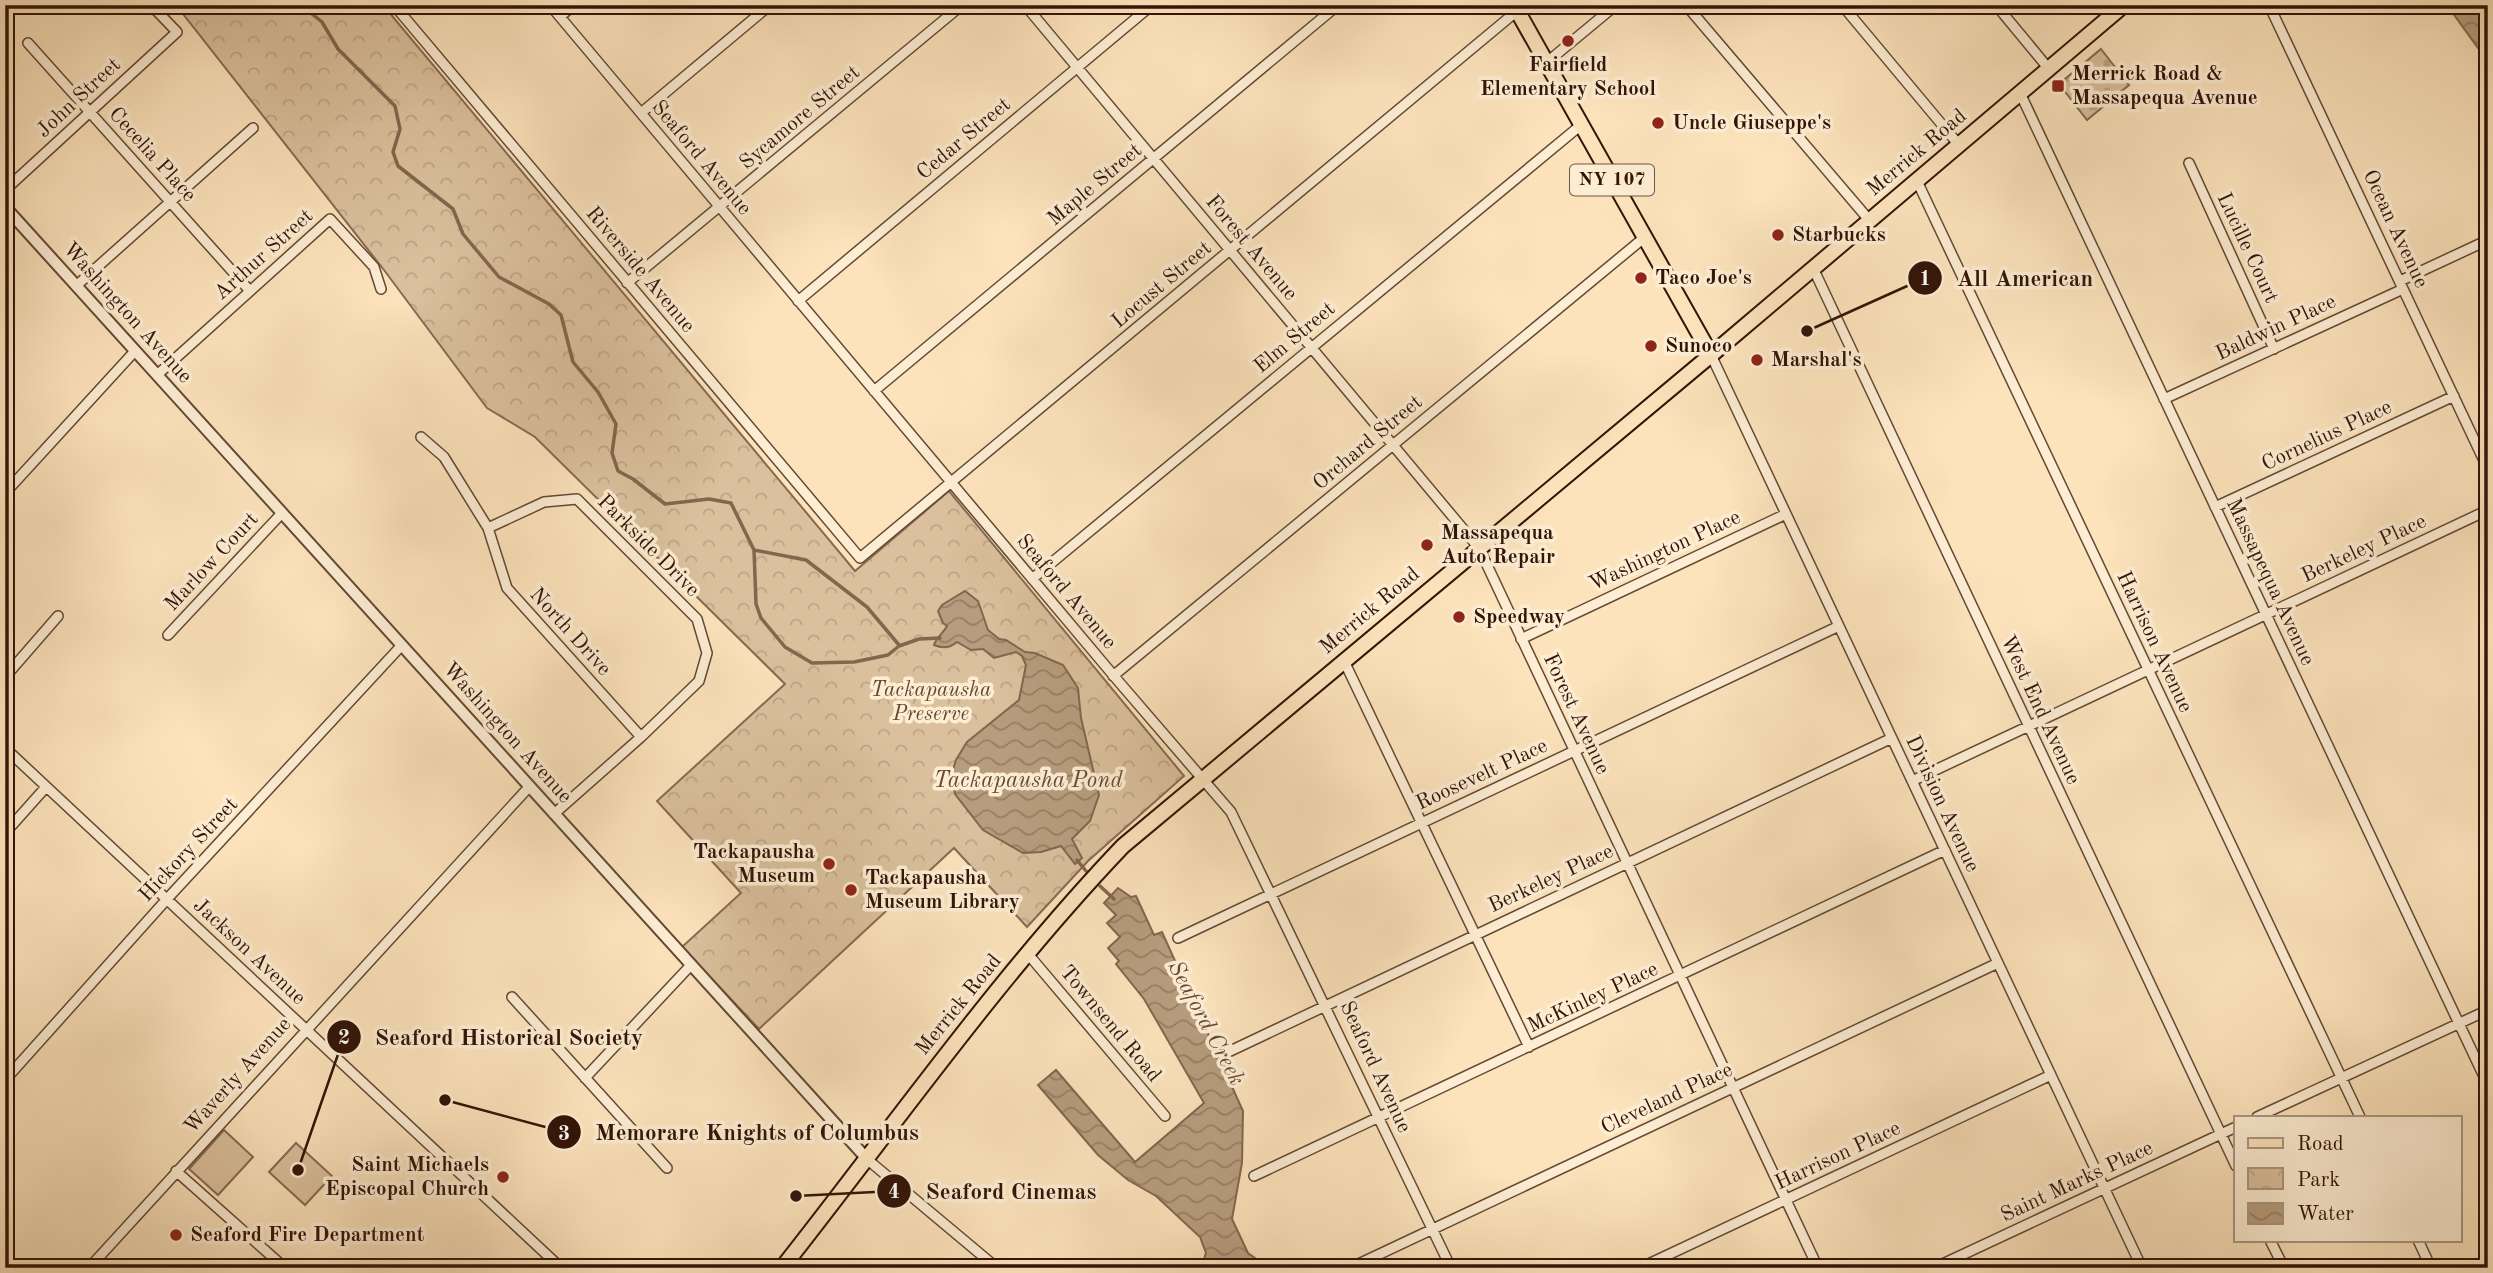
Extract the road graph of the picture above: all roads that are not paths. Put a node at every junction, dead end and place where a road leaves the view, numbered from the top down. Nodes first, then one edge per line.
1 (151, 5) edge
2 (394, 5) edge
3 (550, 5) edge
4 (573, 5) edge
5 (770, 5) edge
6 (962, 5) edge
7 (1026, 5) edge
8 (1152, 5) edge
9 (1338, 5) edge
10 (1616, 5) edge
11 (1686, 5) edge
12 (1842, 5) edge
13 (1996, 5) edge
14 (2123, 5) edge
15 (2269, 5) edge
16 (1515, 8) edge
17 (560, 17) junction
18 (27, 43) dead end
19 (1546, 63) junction
20 (1077, 67) junction
21 (2049, 69) junction
22 (2020, 93) junction
23 (90, 113) junction
24 (641, 113) junction
25 (1581, 125) junction
26 (253, 128) dead end
27 (1959, 145) junction
28 (1154, 159) junction
29 (2189, 163) dead end
30 (1917, 181) junction
31 (5, 190) edge
32 (170, 202) junction
33 (720, 207) junction
34 (5, 208) edge
35 (1870, 220) junction
36 (1645, 237) junction
37 (2488, 240) edge
38 (1230, 251) junction
39 (1813, 268) junction
40 (627, 283) junction
41 (2401, 285) junction
42 (76, 286) junction
43 (381, 289) dead end
44 (250, 291) junction
45 (798, 300) junction
46 (1311, 348) junction
47 (2274, 349) junction
48 (135, 351) junction
49 (1711, 355) junction
50 (157, 375) junction
51 (874, 391) junction
52 (2454, 396) junction
53 (2164, 399) junction
54 (421, 437) dead end
55 (1392, 445) junction
56 (2488, 469) edge
57 (951, 483) junction
58 (5, 493) edge
59 (2215, 507) junction
60 (2488, 510) edge
61 (282, 513) junction
62 (1786, 514) junction
63 (488, 528) junction
64 (1479, 548) junction
65 (860, 558) joint
66 (1032, 579) junction
67 (2266, 615) junction
68 (58, 616) dead end
69 (1839, 626) junction
70 (168, 635) dead end
71 (1521, 639) junction
72 (402, 646) junction
73 (1344, 661) junction
74 (2148, 670) junction
75 (1113, 676) junction
76 (5, 677) edge
77 (2029, 726) junction
78 (641, 737) junction
79 (1892, 738) junction
80 (5, 748) edge
81 (1574, 751) junction
82 (1201, 779) junction
83 (1912, 781) junction
84 (47, 787) junction
85 (530, 787) junction
86 (554, 814) junction
87 (1423, 822) junction
88 (5, 833) edge
89 (1945, 850) junction
90 (1627, 863) junction
91 (1272, 893) junction
92 (167, 899) junction
93 (1476, 933) junction
94 (1178, 938) dead end
95 (1028, 954) junction
96 (1998, 963) junction
97 (691, 965) junction
98 (1680, 976) junction
99 (512, 997) dead end
100 (1326, 1005) junction
101 (2488, 1010) edge
102 (2459, 1024) junction
103 (305, 1029) junction
104 (1529, 1047) junction
105 (1226, 1053) dead end
106 (2051, 1074) junction
107 (585, 1078) junction
108 (2342, 1078) junction
109 (5, 1080) edge
110 (2488, 1085) edge
111 (1732, 1088) junction
112 (1165, 1116) dead end
113 (2259, 1116) edge
114 (2360, 1116) edge
115 (1379, 1118) junction
116 (2234, 1128) edge
117 (2221, 1134) junction
118 (868, 1160) junction
119 (2234, 1162) edge
120 (667, 1168) dead end
121 (176, 1171) junction
122 (1254, 1176) dead end
123 (2105, 1188) junction
124 (1786, 1200) junction
125 (1432, 1229) junction
126 (2271, 1242) edge
127 (2419, 1242) edge
128 (89, 1268) edge
129 (285, 1268) edge
130 (561, 1268) edge
131 (782, 1268) edge
132 (996, 1268) edge
133 (1350, 1268) edge
134 (1451, 1268) edge
135 (1640, 1268) edge
136 (1818, 1268) edge
137 (1934, 1268) edge
138 (2142, 1268) edge
139 (2284, 1268) edge
140 (2431, 1268) edge

1 - 23 street, John Street
2 - 40 street, Riverside Avenue
3 - 17 street, Seaford Avenue
4 - 17 street
5 - 24 street
6 - 33 street, Sycamore Street
7 - 20 street, Forest Avenue
8 - 20 street, Cedar Street
9 - 28 street, Maple Street
10 - 19 street
11 - 35 street
12 - 27 street
13 - 21 street
14 - 21 main road, Merrick Road
15 - 41 street, Ocean Avenue
16 - 19 main road, NY 107
16 - 38 street, Locust Street
17 - 24 street, Seaford Avenue
18 - 23 street, Cecelia Place
19 - 25 main road, NY 107
20 - 28 street, Forest Avenue
20 - 45 street, Cedar Street
21 - 22 main road, Merrick Road
22 - 27 main road, Merrick Road
22 - 53 street, Massapequa Avenue
23 - 31 street, John Street
23 - 32 street, Cecelia Place
24 - 33 street, Seaford Avenue
25 - 36 main road, NY 107
25 - 46 street, Elm Street
26 - 32 street
27 - 30 main road, Merrick Road
28 - 38 street, Forest Avenue
28 - 51 street, Maple Street
29 - 47 street, Lucille Court
30 - 35 main road, Merrick Road
30 - 74 street, Harrison Avenue
32 - 42 street
32 - 44 street, Cecelia Place
33 - 40 street, Sycamore Street
33 - 45 street, Seaford Avenue
34 - 42 street, Washington Avenue
35 - 39 main road, Merrick Road
36 - 49 main road, NY 107
36 - 55 street, Orchard Street
37 - 41 street, Baldwin Place
38 - 46 street, Forest Avenue
38 - 57 street, Locust Street
39 - 49 main road, Merrick Road
39 - 77 street, West End Avenue
40 - 65 street, Riverside Avenue
41 - 47 street, Baldwin Place
41 - 52 street, Ocean Avenue
42 - 48 street, Washington Avenue
43 - 44 street, Arthur Street
44 - 50 street, Arthur Street
45 - 51 street, Seaford Avenue
46 - 55 street, Forest Avenue
46 - 66 street, Elm Street
47 - 53 street, Baldwin Place
48 - 50 street, Washington Avenue
48 - 58 street
49 - 62 street, Division Avenue
49 - 64 main road, Merrick Road
50 - 61 street, Washington Avenue
51 - 57 street, Seaford Avenue
52 - 56 street, Ocean Avenue
52 - 59 street, Cornelius Place
53 - 59 street, Massapequa Avenue
54 - 63 street, North Drive
55 - 64 street, Forest Avenue
55 - 75 street, Orchard Street
57 - 65 street, Locust Street
57 - 66 street, Seaford Avenue
59 - 67 street, Massapequa Avenue
60 - 67 street, Berkeley Place
61 - 70 street, Marlow Court
61 - 72 street, Washington Avenue
62 - 69 street, Division Avenue
62 - 71 street, Washington Place
63 - 78 street, North Drive
63 - 78 street, Parkside Drive
64 - 71 street, Forest Avenue
64 - 73 main road, Merrick Road
66 - 75 street, Seaford Avenue
67 - 74 street, Berkeley Place
67 - 102 street, Massapequa Avenue
68 - 76 street
69 - 79 street, Division Avenue
69 - 81 street, Roosevelt Place
71 - 81 street, Forest Avenue
72 - 85 street, Washington Avenue
72 - 92 street, Hickory Street
73 - 82 main road, Merrick Road
73 - 87 street
74 - 77 street, Berkeley Place
74 - 108 street, Harrison Avenue
75 - 82 street, Seaford Avenue
77 - 83 street, Berkeley Place
77 - 117 street, West End Avenue
78 - 86 street, Parkside Drive
79 - 83 street, Division Avenue
79 - 90 street, Berkeley Place
80 - 84 street, Jackson Avenue
81 - 87 street, Roosevelt Place
81 - 90 street, Forest Avenue
82 - 91 street, Seaford Avenue
82 - 95 main road, Merrick Road
83 - 89 street, Division Avenue
84 - 88 street
84 - 92 street, Jackson Avenue
85 - 86 street, Washington Avenue
85 - 103 street, Waverly Avenue
86 - 97 street, Washington Avenue
87 - 91 street, Roosevelt Place
87 - 93 street
89 - 96 street, Division Avenue
89 - 98 street, McKinley Place
90 - 93 street, Berkeley Place
90 - 98 street, Forest Avenue
91 - 94 street, Roosevelt Place
91 - 100 street, Seaford Avenue
92 - 103 street, Jackson Avenue
92 - 109 street, Hickory Street
93 - 100 street, Berkeley Place
93 - 104 street
95 - 112 street, Townsend Road
95 - 118 main road, Merrick Road
96 - 106 street, Division Avenue
96 - 111 street, Cleveland Place
97 - 107 street
97 - 118 street, Washington Avenue
98 - 104 street, McKinley Place
98 - 111 street, Forest Avenue
99 - 107 street
100 - 105 street, Berkeley Place
100 - 115 street, Seaford Avenue
101 - 102 street
102 - 108 street
102 - 110 street, Massapequa Avenue
103 - 121 street, Waverly Avenue
103 - 130 street, Jackson Avenue
104 - 115 street, McKinley Place
106 - 123 street, Division Avenue
106 - 124 street, Harrison Place
107 - 120 street
108 - 113 street
108 - 114 street, Harrison Avenue
111 - 124 street, Forest Avenue
111 - 125 street, Cleveland Place
115 - 122 street, McKinley Place
115 - 125 street, Seaford Avenue
116 - 117 street, Saint Marks Place
117 - 119 street, West End Avenue
117 - 123 street, Saint Marks Place
118 - 131 main road, Merrick Road
118 - 132 street, Washington Avenue
121 - 128 street, Waverly Avenue
121 - 129 street
123 - 137 street, Saint Marks Place
123 - 138 street, Division Avenue
124 - 135 street, Harrison Place
124 - 136 street, Forest Avenue
125 - 133 street, Cleveland Place
125 - 134 street, Seaford Avenue
126 - 139 street
127 - 140 street

